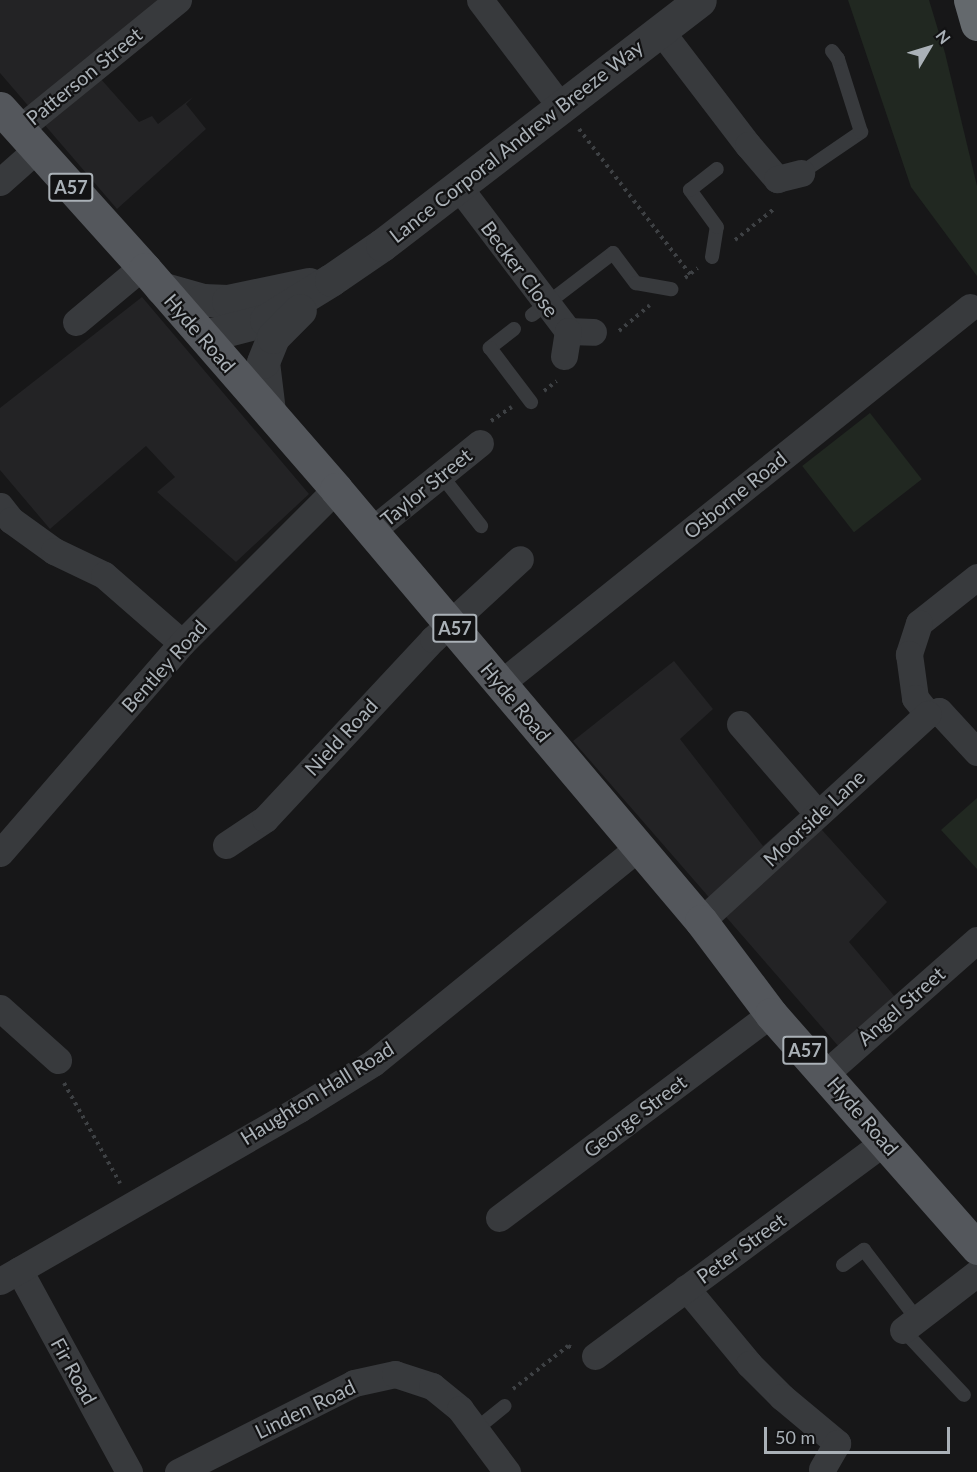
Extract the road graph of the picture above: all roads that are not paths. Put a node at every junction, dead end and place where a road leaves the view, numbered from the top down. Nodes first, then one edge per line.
1 (177, 0) edge
2 (480, 0) edge
3 (700, 0) edge
4 (970, 0) edge
5 (977, 24) edge
6 (660, 30) junction
7 (832, 51) dead end
8 (561, 107) junction
9 (19, 129) edge
10 (717, 169) dead end
11 (0, 182) edge
12 (458, 186) junction
13 (780, 190) joint
14 (712, 257) road end
15 (152, 277) junction
16 (331, 280) junction
17 (671, 289) road end
18 (970, 307) dead end
19 (539, 309) junction
20 (76, 322) dead end
21 (514, 329) dead end
22 (204, 336) junction
23 (582, 345) road end
24 (531, 402) road end
25 (269, 411) junction
26 (480, 444) road end
27 (441, 475) junction
28 (336, 489) junction
29 (4, 520) edge
30 (481, 526) dead end
31 (371, 531) junction
32 (520, 559) dead end
33 (977, 577) edge
34 (451, 623) junction
35 (182, 643) junction
36 (501, 683) junction
37 (928, 714) junction
38 (740, 723) dead end
39 (977, 752) edge
40 (817, 813) junction
41 (226, 845) dead end
42 (638, 848) junction
43 (0, 853) edge
44 (701, 921) junction
45 (977, 940) edge
46 (0, 1008) edge
47 (771, 1014) junction
48 (58, 1060) road end
49 (826, 1073) junction
50 (886, 1141) junction
51 (499, 1218) dead end
52 (977, 1248) edge
53 (843, 1265) dead end
54 (977, 1273) edge
55 (10, 1275) edge
56 (686, 1288) junction
57 (910, 1324) junction
58 (596, 1356) road end
59 (964, 1395) dead end
60 (505, 1406) road end
61 (475, 1430) junction
62 (822, 1469) dead end
63 (129, 1472) edge
64 (178, 1472) edge
65 (507, 1472) edge

1 - 9 street, Patterson Street
2 - 8 street
3 - 6 street, Lance Corporal Andrew Breeze Way
4 - 5 highway
6 - 8 street, Lance Corporal Andrew Breeze Way
6 - 13 street
7 - 13 lane
8 - 12 street, Lance Corporal Andrew Breeze Way
9 - 11 street, Patterson Street
9 - 15 main road, Hyde Road / A57
10 - 14 lane
12 - 16 street, Lance Corporal Andrew Breeze Way
12 - 19 street, Becker Close
15 - 16 street, Lance Corporal Andrew Breeze Way
15 - 20 street
15 - 22 main road, Hyde Road / A57
16 - 22 street, Lance Corporal Andrew Breeze Way
16 - 25 street, Lance Corporal Andrew Breeze Way
17 - 19 lane
18 - 36 street, Osborne Road
19 - 23 street, Becker Close
21 - 24 lane
22 - 25 main road, Hyde Road / A57
25 - 28 main road, Hyde Road / A57
26 - 27 street, Taylor Street
27 - 30 lane
27 - 31 street, Taylor Street
28 - 31 main road, Hyde Road / A57
28 - 35 street, Bentley Road
29 - 35 street
31 - 34 main road, Hyde Road / A57
32 - 34 street, Nield Road
33 - 37 street
34 - 36 main road, Hyde Road / A57
34 - 41 street, Nield Road
35 - 43 street, Bentley Road
36 - 42 main road, Hyde Road / A57
37 - 39 street
37 - 40 street, Moorside Lane
38 - 40 street
40 - 44 street, Moorside Lane
42 - 44 main road, Hyde Road / A57
42 - 55 street, Haughton Hall Road
44 - 47 main road, Hyde Road / A57
45 - 49 street, Angel Street
46 - 48 street
47 - 49 main road, Hyde Road / A57
47 - 51 street, George Street
49 - 50 main road, Hyde Road / A57
50 - 52 main road, Hyde Road / A57
50 - 56 street, Peter Street
53 - 57 lane
54 - 57 street
55 - 63 street, Fir Road
56 - 58 street, Peter Street
56 - 62 street
57 - 59 lane
60 - 61 lane
61 - 64 street, Linden Road
61 - 65 street, Linden Road

